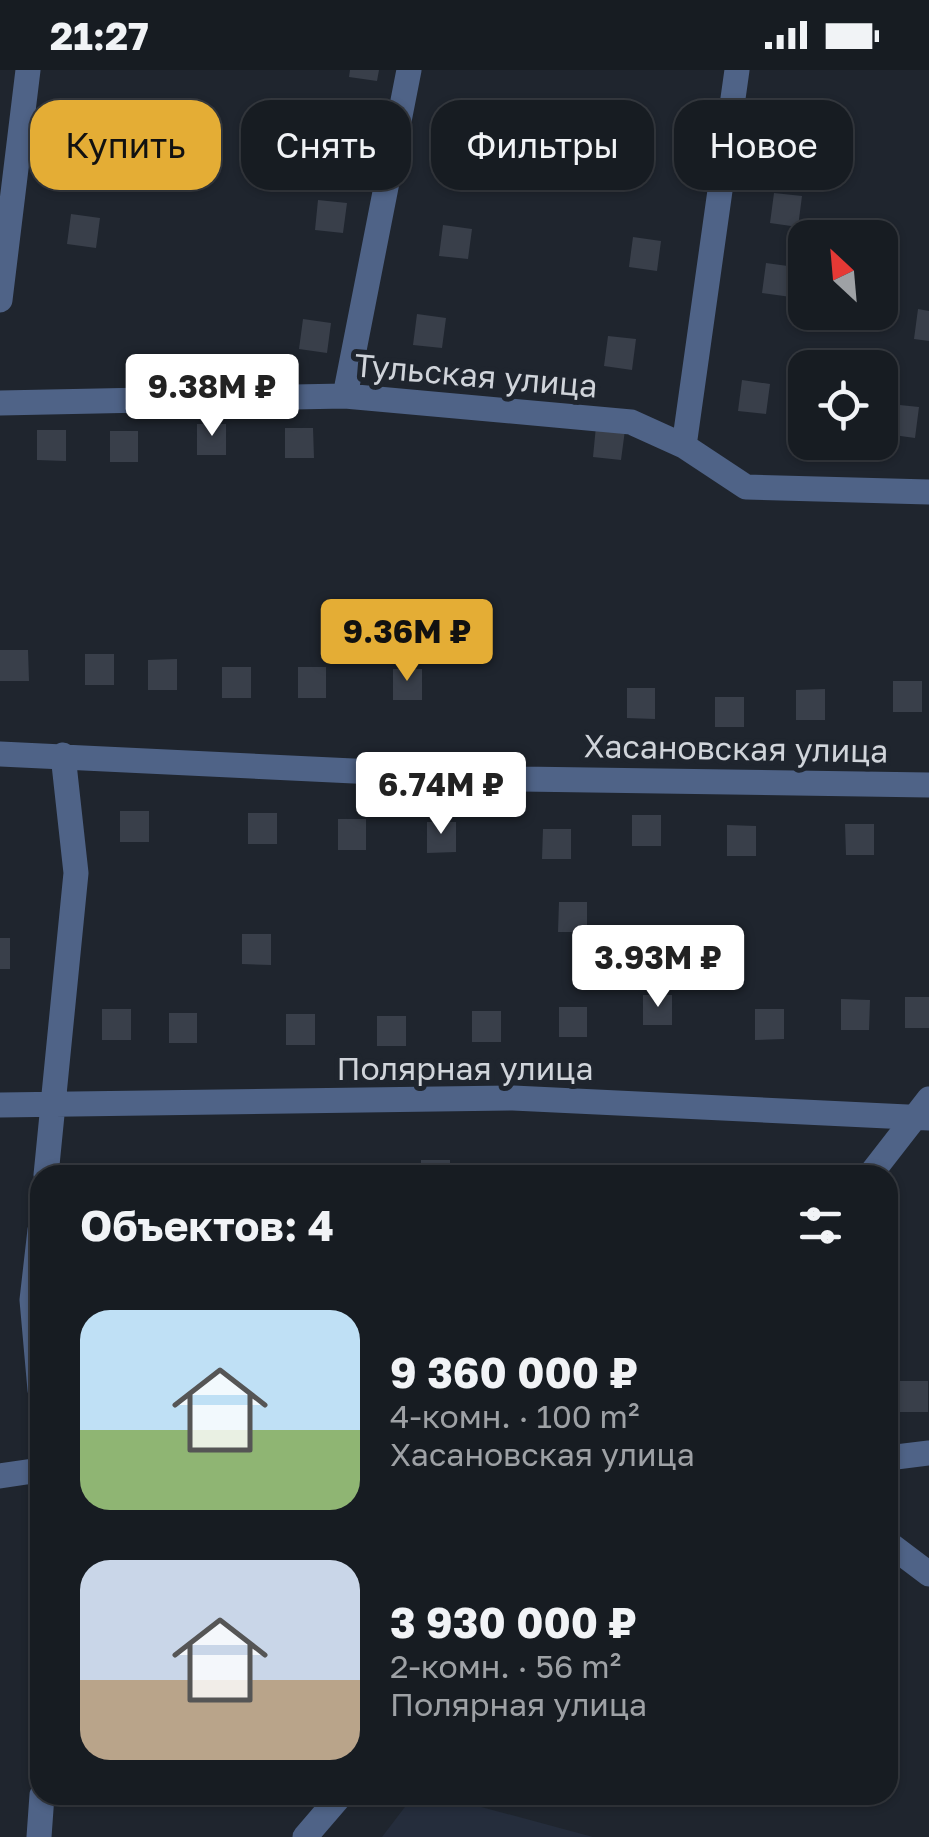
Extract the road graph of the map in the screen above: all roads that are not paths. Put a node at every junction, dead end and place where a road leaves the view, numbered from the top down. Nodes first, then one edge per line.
1 (28, 70) edge
2 (409, 70) edge
3 (737, 70) edge
4 (0, 300) edge
5 (345, 396) junction
6 (0, 403) edge
7 (684, 446) junction
8 (929, 492) edge
9 (0, 754) edge
10 (63, 755) junction
11 (929, 784) edge
12 (54, 1104) junction
13 (0, 1105) edge
14 (924, 1112) edge
15 (47, 1165) edge
16 (879, 1165) edge
17 (929, 1453) edge
18 (898, 1457) edge
19 (30, 1472) edge
20 (0, 1476) edge
21 (898, 1551) edge
22 (929, 1574) edge
23 (41, 1805) edge
24 (332, 1805) edge
25 (39, 1837) edge
26 (304, 1837) edge

1 - 4 street
2 - 5 street
3 - 7 street
5 - 6 street, Тульская улица
5 - 7 street, Тульская улица
7 - 8 street, Тульская улица
9 - 10 street, Хасановская улица
10 - 11 street, Хасановская улица
10 - 12 street
12 - 13 street, Полярная улица
12 - 14 street, Полярная улица
12 - 15 street
14 - 16 street
17 - 18 street
19 - 20 street
21 - 22 street
23 - 25 street
24 - 26 street

